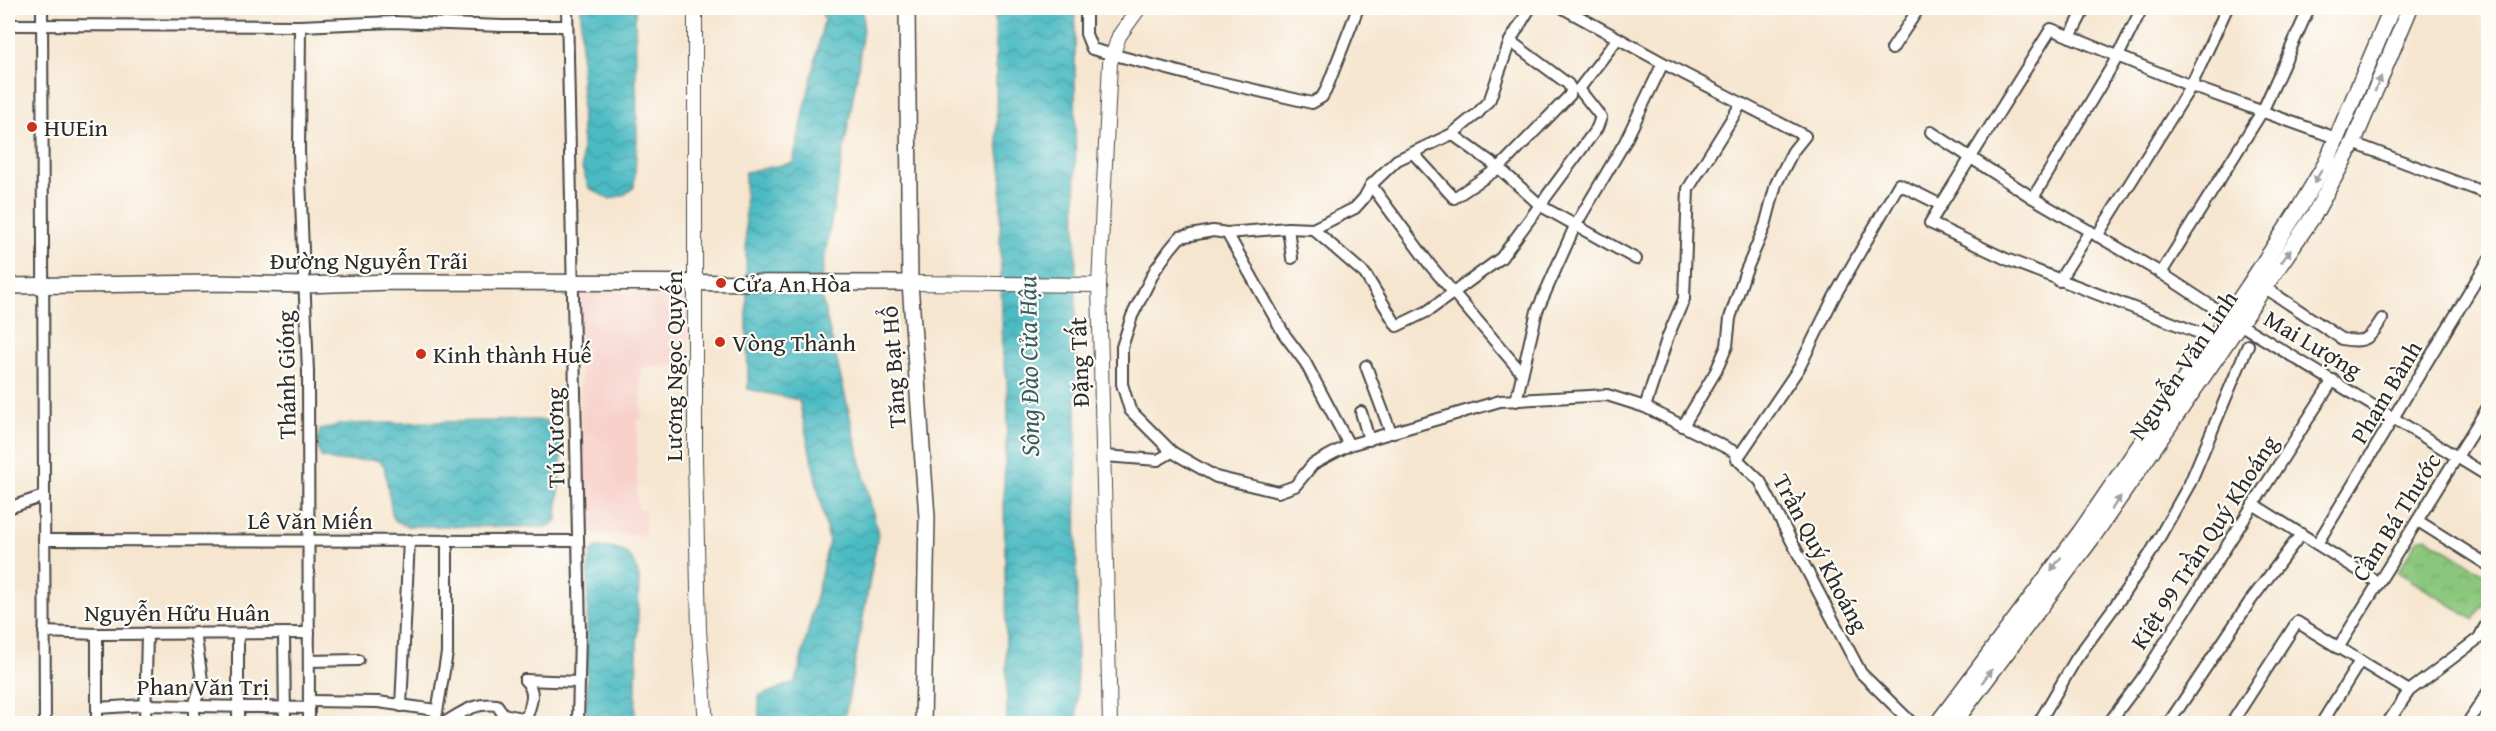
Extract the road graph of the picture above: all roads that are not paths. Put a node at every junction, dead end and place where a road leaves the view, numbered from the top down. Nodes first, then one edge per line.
1 (42, 8) edge
2 (567, 8) edge
3 (695, 8) edge
4 (907, 8) edge
5 (1086, 8) edge
6 (1139, 8) edge
7 (1358, 8) edge
8 (1530, 8) edge
9 (1563, 8) edge
10 (1919, 8) edge
11 (2085, 8) edge
12 (2142, 8) edge
13 (2227, 8) edge
14 (2309, 8) edge
15 (2392, 8) edge
16 (2410, 8) edge
17 (42, 24) junction
18 (8, 25) edge
19 (300, 26) junction
20 (567, 26) junction
21 (2070, 37) junction
22 (1618, 38) junction
23 (1510, 41) junction
24 (2378, 41) junction
25 (2393, 47) junction
26 (1892, 49) dead end
27 (1112, 53) junction
28 (2118, 56) junction
29 (1663, 63) junction
30 (2191, 86) junction
31 (1574, 92) junction
32 (1741, 104) junction
33 (2263, 111) junction
34 (1931, 132) dead end
35 (1452, 134) junction
36 (2336, 138) junction
37 (2353, 143) junction
38 (1413, 153) junction
39 (1970, 158) junction
40 (1499, 168) junction
41 (1371, 185) junction
42 (2488, 194) edge
43 (2033, 198) junction
44 (1941, 205) junction
45 (1541, 206) junction
46 (1575, 226) junction
47 (1288, 228) junction
48 (1313, 229) junction
49 (1227, 233) junction
50 (2094, 233) junction
51 (1292, 258) dead end
52 (1636, 259) dead end
53 (2488, 261) edge
54 (2161, 273) junction
55 (2059, 281) junction
56 (573, 283) junction
57 (697, 283) junction
58 (910, 283) junction
59 (43, 285) junction
60 (306, 285) junction
61 (1099, 285) junction
62 (8, 286) edge
63 (2264, 287) junction
64 (1453, 292) junction
65 (2382, 319) dead end
66 (2233, 320) junction
67 (2211, 342) junction
68 (2248, 345) dead end
69 (1366, 366) dead end
70 (1521, 372) junction
71 (2332, 380) junction
72 (1516, 401) junction
73 (1645, 407) junction
74 (2488, 407) edge
75 (1361, 412) dead end
76 (2395, 418) junction
77 (1683, 426) junction
78 (1391, 433) junction
79 (1370, 440) junction
80 (1349, 445) junction
81 (1172, 452) junction
82 (1104, 456) junction
83 (2458, 457) junction
84 (1737, 459) junction
85 (2488, 476) edge
86 (44, 496) junction
87 (2253, 504) junction
88 (8, 508) edge
89 (2418, 521) junction
90 (2087, 534) junction
91 (2301, 534) junction
92 (44, 540) junction
93 (409, 540) junction
94 (447, 540) junction
95 (309, 541) junction
96 (577, 541) junction
97 (2317, 544) junction
98 (2488, 565) edge
99 (2379, 583) junction
100 (2488, 621) edge
101 (44, 632) junction
102 (195, 632) junction
103 (147, 633) junction
104 (284, 633) junction
105 (309, 633) junction
106 (96, 634) junction
107 (238, 634) junction
108 (2484, 641) edge
109 (2338, 648) junction
110 (358, 660) dead end
111 (309, 661) junction
112 (2360, 661) junction
113 (578, 682) junction
114 (2409, 692) junction
115 (2488, 692) edge
116 (309, 704) junction
117 (145, 705) junction
118 (194, 706) junction
119 (238, 706) junction
120 (401, 706) junction
121 (285, 707) junction
122 (97, 708) junction
123 (436, 710) junction
124 (45, 723) edge
125 (97, 723) edge
126 (145, 723) edge
127 (194, 723) edge
128 (238, 723) edge
129 (285, 723) edge
130 (309, 723) edge
131 (435, 723) edge
132 (442, 723) edge
133 (578, 723) edge
134 (706, 723) edge
135 (923, 723) edge
136 (1110, 723) edge
137 (1913, 723) edge
138 (1937, 723) edge
139 (1953, 723) edge
140 (2037, 723) edge
141 (2108, 723) edge
142 (2168, 723) edge
143 (2231, 723) edge
144 (2321, 723) edge
145 (2387, 723) edge
146 (2467, 723) edge

1 - 17 street
2 - 20 street, Tú Xương
3 - 57 street, Lương Ngọc Quyến
4 - 58 main road, Tăng Bạt Hổ
5 - 27 street
6 - 27 street, Đặng Tất
7 - 27 street
8 - 23 street
9 - 22 street
10 - 26 street
11 - 21 street
12 - 28 street
13 - 30 street
14 - 33 street
15 - 24 main road, Nguyễn Văn Linh
16 - 25 main road, Nguyễn Văn Linh
17 - 18 street
17 - 19 street
17 - 59 street
19 - 20 street
19 - 60 street, Thánh Gióng
20 - 56 street, Tú Xương
21 - 28 street
21 - 39 street
22 - 29 street
22 - 31 street
23 - 31 street
23 - 35 street
24 - 25 main road
24 - 36 main road, Nguyễn Văn Linh
37 -> 25 main road, Nguyễn Văn Linh
27 - 61 street, Đặng Tất
28 - 30 street
28 - 43 street
29 - 32 street
29 - 46 street
30 - 33 street
30 - 50 street
31 - 40 street
31 - 45 street
32 - 73 street
32 - 77 street
33 - 36 street
33 - 54 street
34 - 39 street, Mai Lượng
35 - 38 street
35 - 40 street
36 -> 66 main road, Nguyễn Văn Linh
37 - 42 street
63 -> 37 main road, Nguyễn Văn Linh
38 - 40 street
38 - 41 street
39 - 43 street, Mai Lượng
39 - 44 street
40 - 45 street
41 - 48 street
41 - 64 street
43 - 50 street, Mai Lượng
44 - 55 street
44 - 84 street
45 - 46 street
45 - 64 street
46 - 52 street
46 - 70 street
47 - 48 street, Trần Quý Khoáng
47 - 49 street, Trần Quý Khoáng
47 - 51 street
48 - 64 street
49 - 80 street
49 - 81 street, Trần Quý Khoáng
50 - 54 street, Mai Lượng
50 - 55 street
53 - 76 street, Phạm Bành
54 - 66 street, Mai Lượng
55 - 67 street
56 - 57 main road, Đường Nguyễn Trãi
56 - 60 main road, Đường Nguyễn Trãi
56 - 96 street, Tú Xương
57 - 58 main road, Đường Nguyễn Trãi
57 - 134 street, Lương Ngọc Quyến
58 - 61 street
58 - 135 main road, Tăng Bạt Hổ
59 - 60 main road, Đường Nguyễn Trãi
59 - 62 main road, Đường Nguyễn Trãi
59 - 86 street
60 - 95 street, Thánh Gióng
61 - 82 street, Đặng Tất
63 - 65 street
63 - 66 main road, Nguyễn Văn Linh
64 - 70 street
66 - 67 main road, Nguyễn Văn Linh
66 - 71 street, Mai Lượng
90 -> 66 main road, Nguyễn Văn Linh
67 - 90 main road, Nguyễn Văn Linh
68 - 140 street
69 - 78 street
70 - 72 street
71 - 76 street, Mai Lượng
71 - 87 street, Kiệt 99 Trần Quý Khoáng
72 - 73 street, Trần Quý Khoáng
72 - 78 street, Trần Quý Khoáng
73 - 77 street, Trần Quý Khoáng
74 - 83 street, Cầm Bá Thước
75 - 79 street
76 - 83 street, Mai Lượng
76 - 97 street, Phạm Bành
77 - 84 street, Trần Quý Khoáng
78 - 79 street, Trần Quý Khoáng
79 - 80 street, Trần Quý Khoáng
80 - 81 street, Trần Quý Khoáng
81 - 82 street
82 - 136 street, Đặng Tất
83 - 85 street, Mai Lượng
83 - 89 street, Cầm Bá Thước
84 - 137 street, Trần Quý Khoáng
86 - 88 street
86 - 92 street
87 - 91 street
87 - 141 street, Kiệt 99 Trần Quý Khoáng
89 - 98 street
89 - 99 street, Cầm Bá Thước
90 -> 138 main road, Nguyễn Văn Linh
139 -> 90 main road, Nguyễn Văn Linh
91 - 97 street
91 - 142 street
92 - 95 street, Lê Văn Miến
92 - 101 street
93 - 94 street, Lê Văn Miến
93 - 95 street, Lê Văn Miến
93 - 120 street
94 - 96 street, Lê Văn Miến
94 - 123 street
95 - 105 street, Thánh Gióng
96 - 113 street, Tú Xương
97 - 99 street
99 - 109 street, Cầm Bá Thước
100 - 108 street
101 - 106 street, Nguyễn Hữu Huân
101 - 124 street
102 - 103 street, Nguyễn Hữu Huân
102 - 107 street, Nguyễn Hữu Huân
102 - 118 street
103 - 106 street, Nguyễn Hữu Huân
103 - 117 street
104 - 105 street, Nguyễn Hữu Huân
104 - 107 street, Nguyễn Hữu Huân
104 - 121 street
105 - 111 street, Thánh Gióng
106 - 122 street
107 - 119 street
108 - 114 street
109 - 112 street
109 - 143 street
110 - 111 street
111 - 116 street, Thánh Gióng
112 - 114 street
112 - 144 street
113 - 132 street
113 - 133 street, Tú Xương
114 - 145 street
115 - 146 street
116 - 120 street, Phan Văn Trị
116 - 121 street, Phan Văn Trị
116 - 130 street, Thánh Gióng
117 - 118 street, Phan Văn Trị
117 - 122 street, Phan Văn Trị
117 - 126 street
118 - 119 street, Phan Văn Trị
118 - 127 street
119 - 121 street, Phan Văn Trị
119 - 128 street
120 - 123 street, Phan Văn Trị
121 - 129 street
122 - 125 street
123 - 131 street

